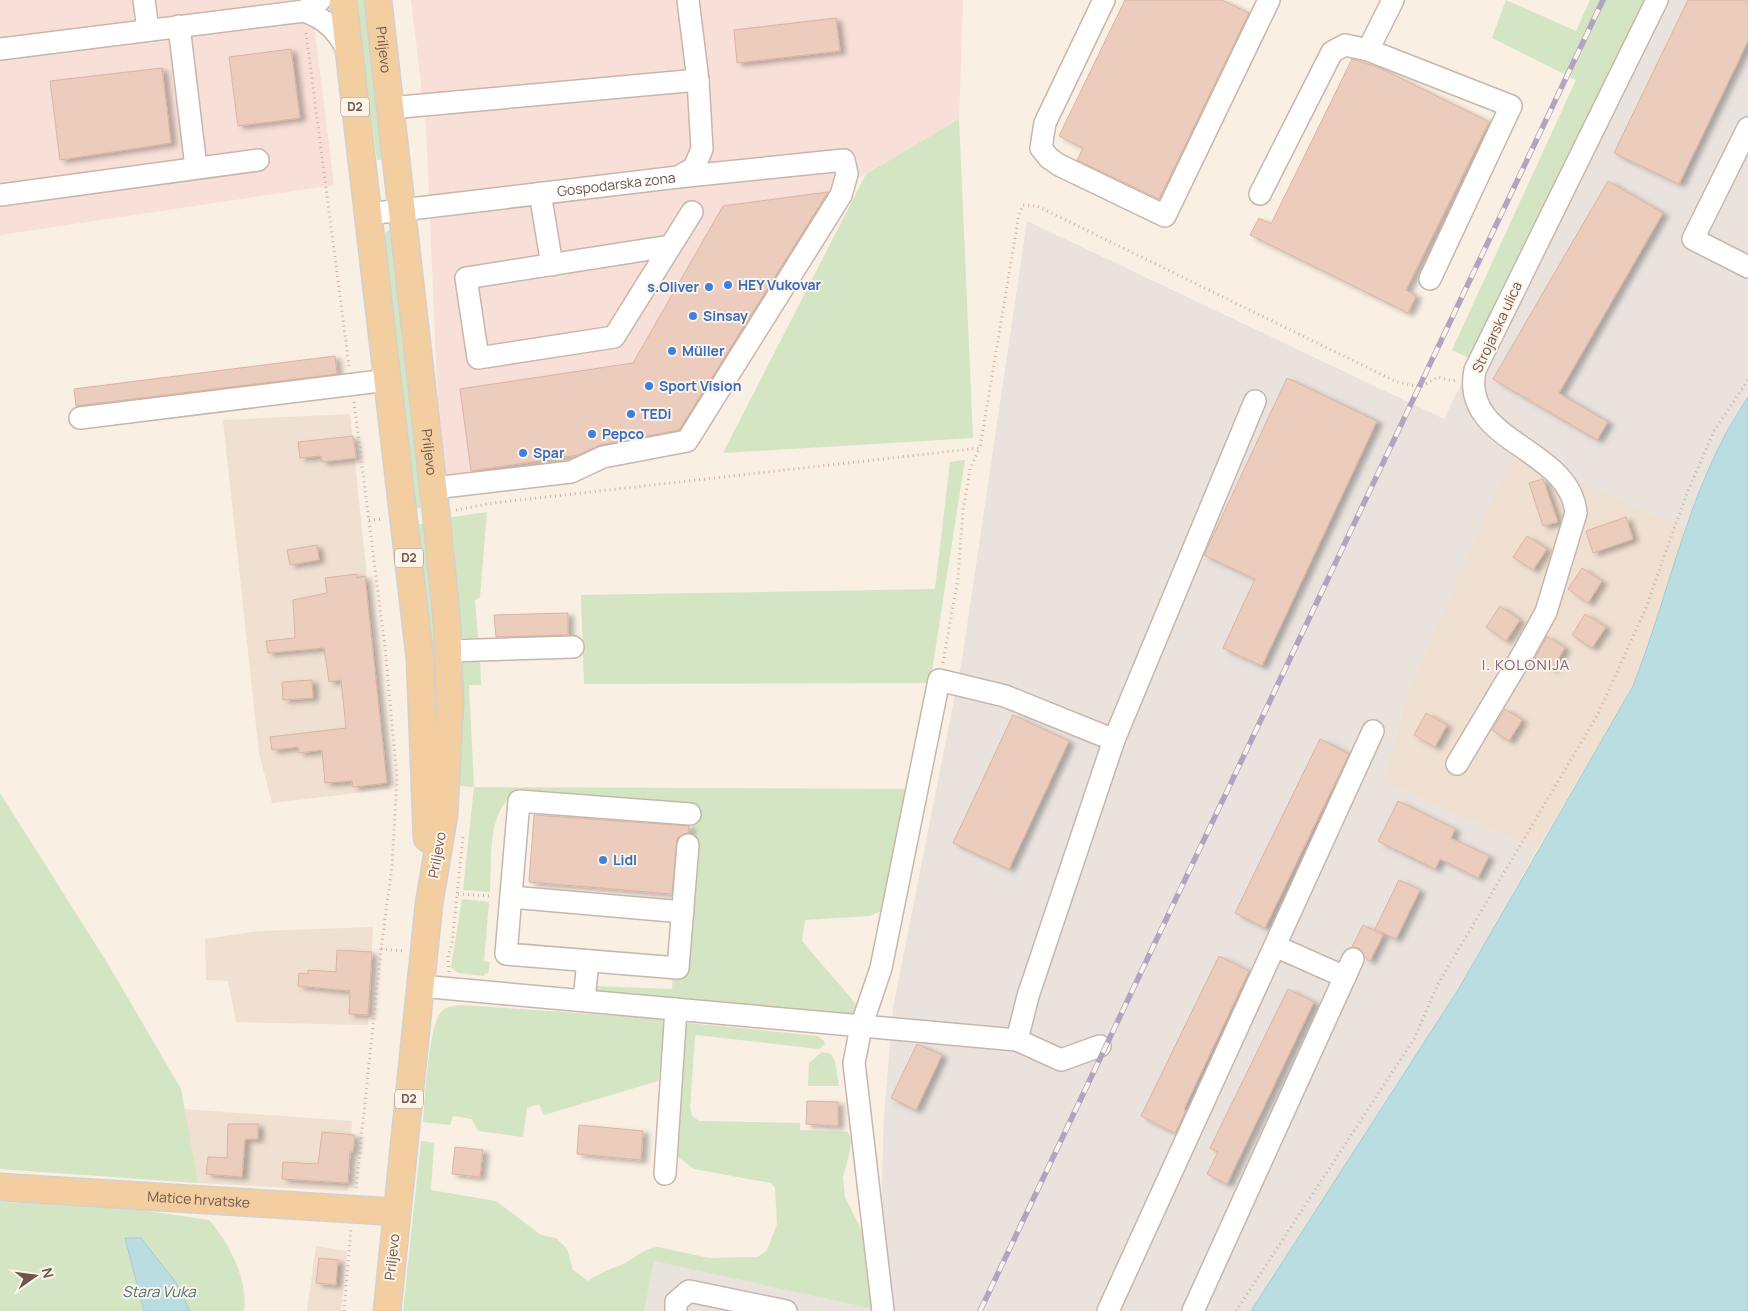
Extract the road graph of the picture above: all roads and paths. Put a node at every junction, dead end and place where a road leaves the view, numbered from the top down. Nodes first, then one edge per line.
1 (144, 0) edge
2 (342, 0) edge
3 (378, 0) edge
4 (688, 0) edge
5 (1104, 0) edge
6 (1393, 0) edge
7 (1657, 0) edge
8 (1267, 1) edge
9 (312, 5) edge
10 (278, 7) edge
11 (180, 26) junction
12 (148, 30) junction
13 (0, 49) edge
14 (1368, 50) junction
15 (349, 54) junction
16 (698, 80) junction
17 (390, 108) junction
18 (1748, 128) edge
19 (258, 160) dead end
20 (196, 168) junction
21 (678, 177) junction
22 (540, 193) junction
23 (1260, 194) dead end
24 (0, 196) edge
25 (402, 210) junction
26 (692, 212) dead end
27 (368, 214) junction
28 (670, 246) junction
29 (552, 264) junction
30 (1748, 266) edge
31 (1430, 279) dead end
32 (1475, 370) junction
33 (388, 380) junction
34 (1748, 380) edge
35 (351, 384) junction
36 (1254, 401) dead end
37 (80, 418) dead end
38 (980, 448) junction
39 (435, 500) junction
40 (405, 516) junction
41 (368, 520) junction
42 (573, 647) dead end
43 (448, 651) junction
44 (939, 680) junction
45 (1373, 731) dead end
46 (1114, 740) junction
47 (1457, 764) dead end
48 (690, 814) dead end
49 (464, 830) dead end
50 (688, 845) dead end
51 (458, 894) junction
52 (511, 898) junction
53 (429, 904) junction
54 (683, 912) junction
55 (1275, 946) junction
56 (588, 961) junction
57 (457, 975) dead end
58 (420, 986) junction
59 (584, 1000) junction
60 (676, 1008) junction
61 (861, 1027) junction
62 (1017, 1040) junction
63 (1100, 1046) dead end
64 (665, 1174) dead end
65 (0, 1187) edge
66 (353, 1208) junction
67 (397, 1212) junction
68 (344, 1311) edge
69 (387, 1311) edge
70 (676, 1311) edge
71 (786, 1311) edge
72 (883, 1311) edge
73 (1108, 1311) edge
74 (1193, 1311) edge
75 (1236, 1311) edge

1 - 12 street
2 - 15 main road, Priljevo / D2
3 - 17 main road, Priljevo / D2
4 - 16 street, Gospodarska zona
5 - 8 street
6 - 14 street
7 - 32 street, Strojarska ulica
9 - 10 street
9 - 15 street
9 - 35 path
10 - 11 street
11 - 12 street
11 - 20 street
12 - 13 street
14 - 23 street
14 - 31 street
15 - 27 main road, Priljevo / D2
16 - 17 street
16 - 21 street, Gospodarska zona
17 - 25 main road, Priljevo / D2
18 - 30 street
19 - 20 street
20 - 24 street
21 - 22 street, Gospodarska zona
21 - 39 street
22 - 25 street, Gospodarska zona
22 - 29 street
25 - 27 street, Gospodarska zona
25 - 39 main road, Priljevo / D2
26 - 28 street
27 - 33 main road, Priljevo / D2
28 - 29 street
28 - 29 street
32 - 38 path
32 - 47 street, Strojarska ulica
33 - 35 street
33 - 40 main road, Priljevo / D2
34 - 75 path
35 - 37 street
35 - 41 path
36 - 46 street
38 - 39 path
38 - 44 path
39 - 43 main road, Priljevo / D2
40 - 41 path
40 - 53 main road, Priljevo / D2
41 - 66 path
42 - 43 street
43 - 53 main road, Priljevo / D2
44 - 46 street
44 - 61 street
45 - 55 street
46 - 62 street
48 - 52 street
49 - 51 path
50 - 54 street
51 - 52 path
51 - 57 path
52 - 54 street
52 - 56 street
53 - 58 main road, Priljevo / D2
54 - 56 street
55 - 73 street
55 - 74 street
56 - 59 street
58 - 59 street
58 - 67 main road, Priljevo / D2
59 - 60 street
60 - 61 street
60 - 64 street
61 - 62 street
61 - 72 street
62 - 63 street
65 - 66 main road, Matice hrvatske
66 - 67 main road, Matice hrvatske
66 - 68 path
67 - 69 main road, Priljevo / D2
70 - 71 street

